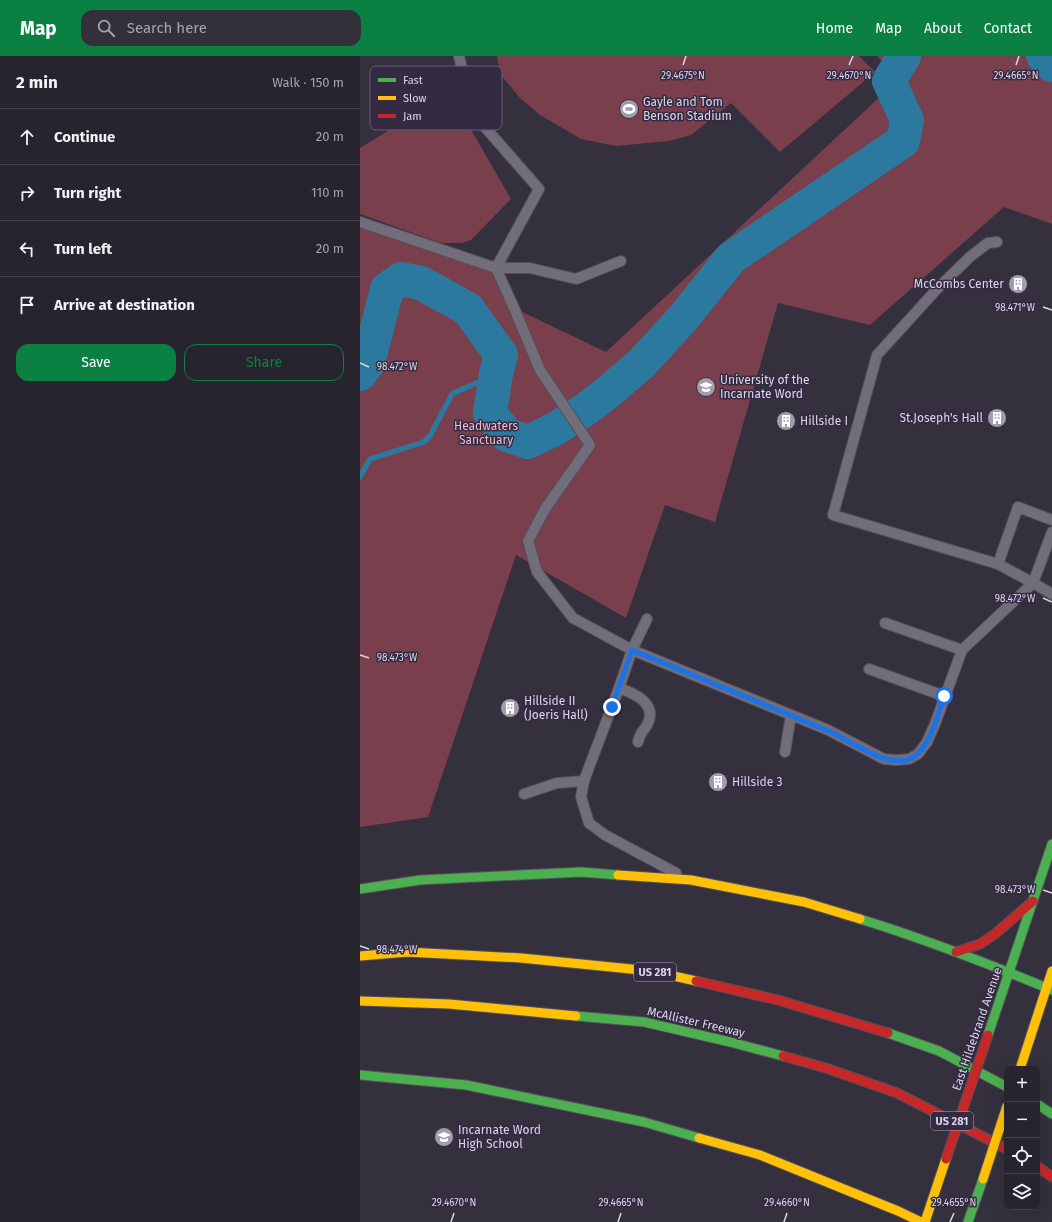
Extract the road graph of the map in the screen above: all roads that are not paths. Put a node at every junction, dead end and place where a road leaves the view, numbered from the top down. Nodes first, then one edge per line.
1 (460, 56) edge
2 (462, 66) edge
3 (487, 130) edge
4 (360, 222) edge
5 (997, 242) dead end
6 (621, 261) dead end
7 (496, 268) junction
8 (1052, 520) edge
9 (1052, 532) edge
10 (998, 564) junction
11 (1033, 583) junction
12 (1052, 594) edge
13 (647, 619) dead end
14 (885, 623) dead end
15 (632, 650) junction
16 (962, 650) junction
17 (869, 669) dead end
18 (619, 688) junction
19 (944, 696) junction
20 (791, 715) junction
21 (638, 742) dead end
22 (785, 752) dead end
23 (584, 782) junction
24 (524, 794) dead end
25 (1052, 844) edge
26 (691, 880) junction
27 (360, 889) edge
28 (1033, 901) junction
29 (956, 952) junction
30 (360, 956) edge
31 (1052, 971) edge
32 (1009, 972) junction
33 (1049, 989) edge
34 (360, 1001) edge
35 (1021, 1066) edge
36 (360, 1075) edge
37 (1004, 1085) edge
38 (1040, 1106) edge
39 (1052, 1114) edge
40 (1004, 1115) edge
41 (1004, 1147) edge
42 (1040, 1168) edge
43 (1052, 1177) edge
44 (921, 1222) edge
45 (925, 1222) edge
46 (968, 1222) edge

1 - 2 lane
3 - 7 lane
4 - 7 lane
5 - 10 lane
6 - 7 lane
7 - 15 lane
8 - 10 lane
9 - 11 lane
10 - 11 lane
11 - 12 lane
11 - 16 lane
13 - 15 lane
14 - 16 lane
15 - 18 lane
15 - 20 lane
16 - 19 lane
17 - 19 lane
18 - 21 lane
18 - 23 lane
19 - 20 lane
20 - 22 lane
23 - 24 lane
23 - 26 lane
25 - 28 main road, East Hildebrand Avenue
26 - 27 main road
26 - 29 main road
28 - 29 main road
28 - 32 main road, East Hildebrand Avenue
29 - 32 main road
30 - 37 main road, US 281
31 - 33 main road
32 - 33 main road
32 - 45 main road, East Hildebrand Avenue, bridge
33 - 35 main road
34 - 41 main road, McAllister Freeway / US 281
36 - 44 main road
38 - 39 main road
40 - 46 main road, bridge
42 - 43 main road

